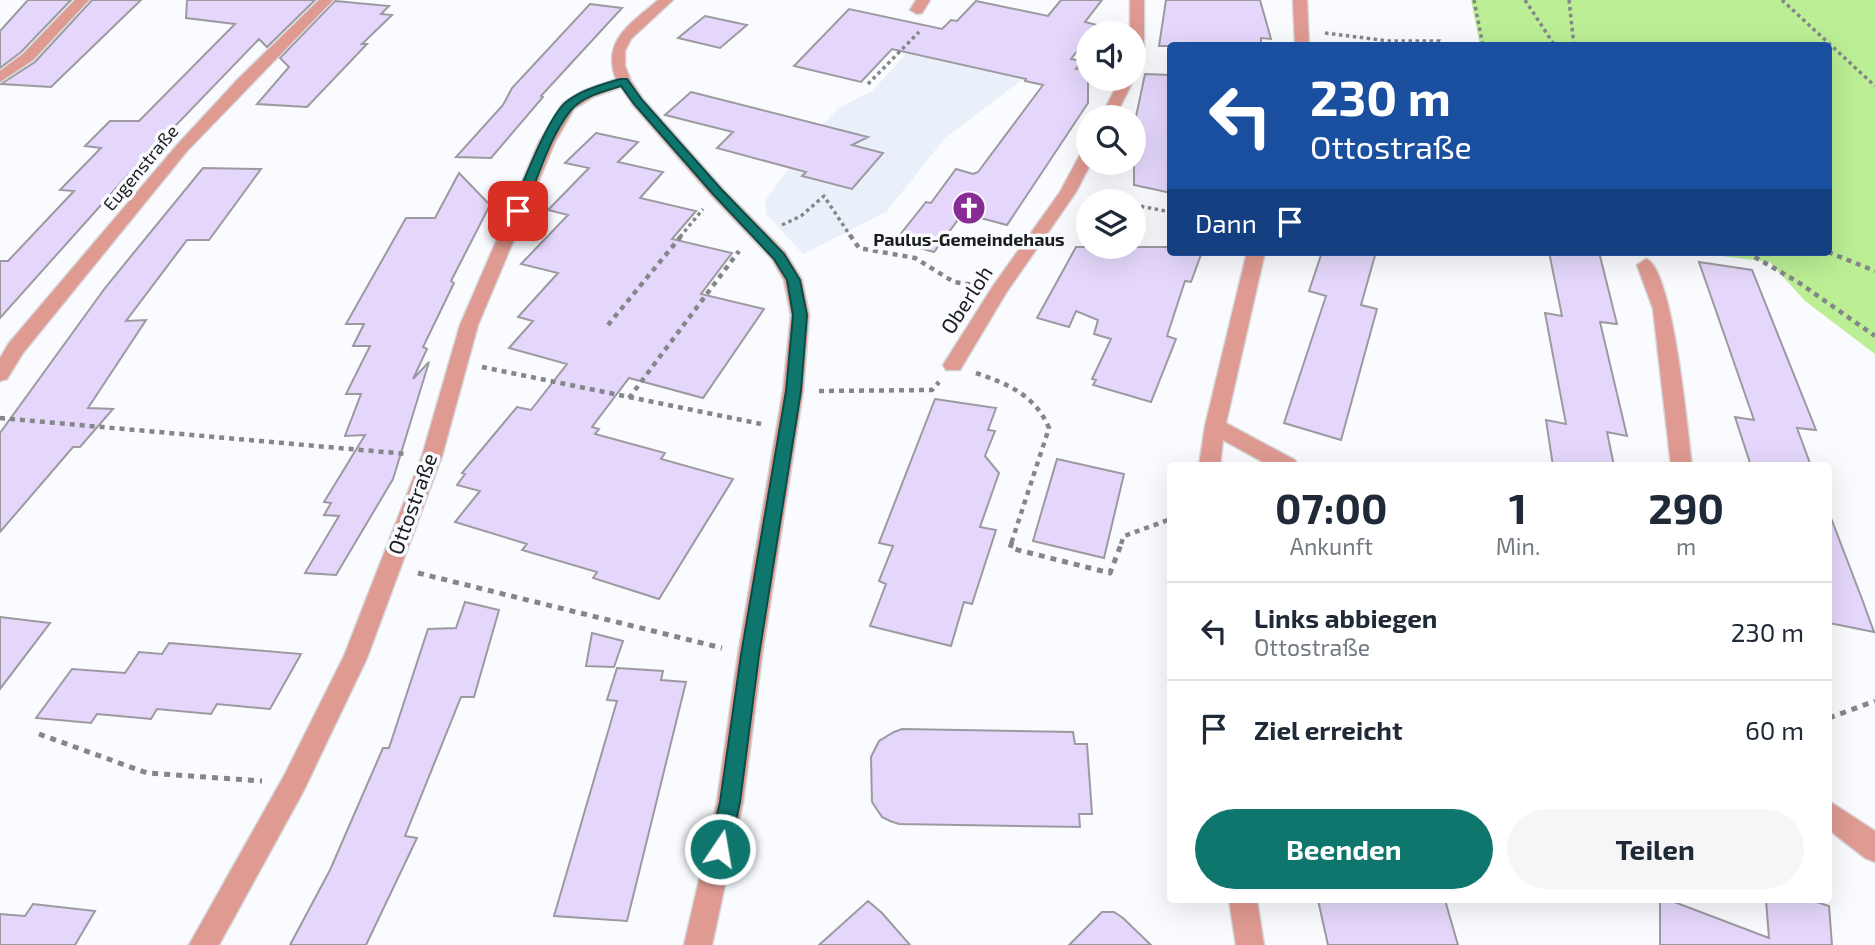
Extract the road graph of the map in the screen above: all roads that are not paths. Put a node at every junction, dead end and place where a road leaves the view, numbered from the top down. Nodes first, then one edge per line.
1 (82, 0) edge
2 (326, 0) edge
3 (666, 0) edge
4 (1137, 0) edge
5 (1300, 0) edge
6 (1137, 21) edge
7 (1302, 42) edge
8 (0, 78) edge
9 (624, 81) junction
10 (1077, 175) edge
11 (1254, 256) edge
12 (1646, 265) dead end
13 (953, 365) road end
14 (0, 374) edge
15 (1215, 426) junction
16 (1210, 462) edge
17 (1281, 462) edge
18 (1681, 462) edge
19 (1832, 816) edge
20 (1875, 848) edge
21 (1243, 903) edge
22 (203, 945) edge
23 (698, 945) edge
24 (1250, 945) edge

1 - 8 street
2 - 14 street, Eugenstraße
3 - 9 street
4 - 6 street
5 - 7 street
9 - 22 street, Ottostraße
9 - 23 street
10 - 13 street, Oberloh
11 - 15 street
12 - 18 street
15 - 16 street
15 - 17 street
19 - 20 street
21 - 24 street

